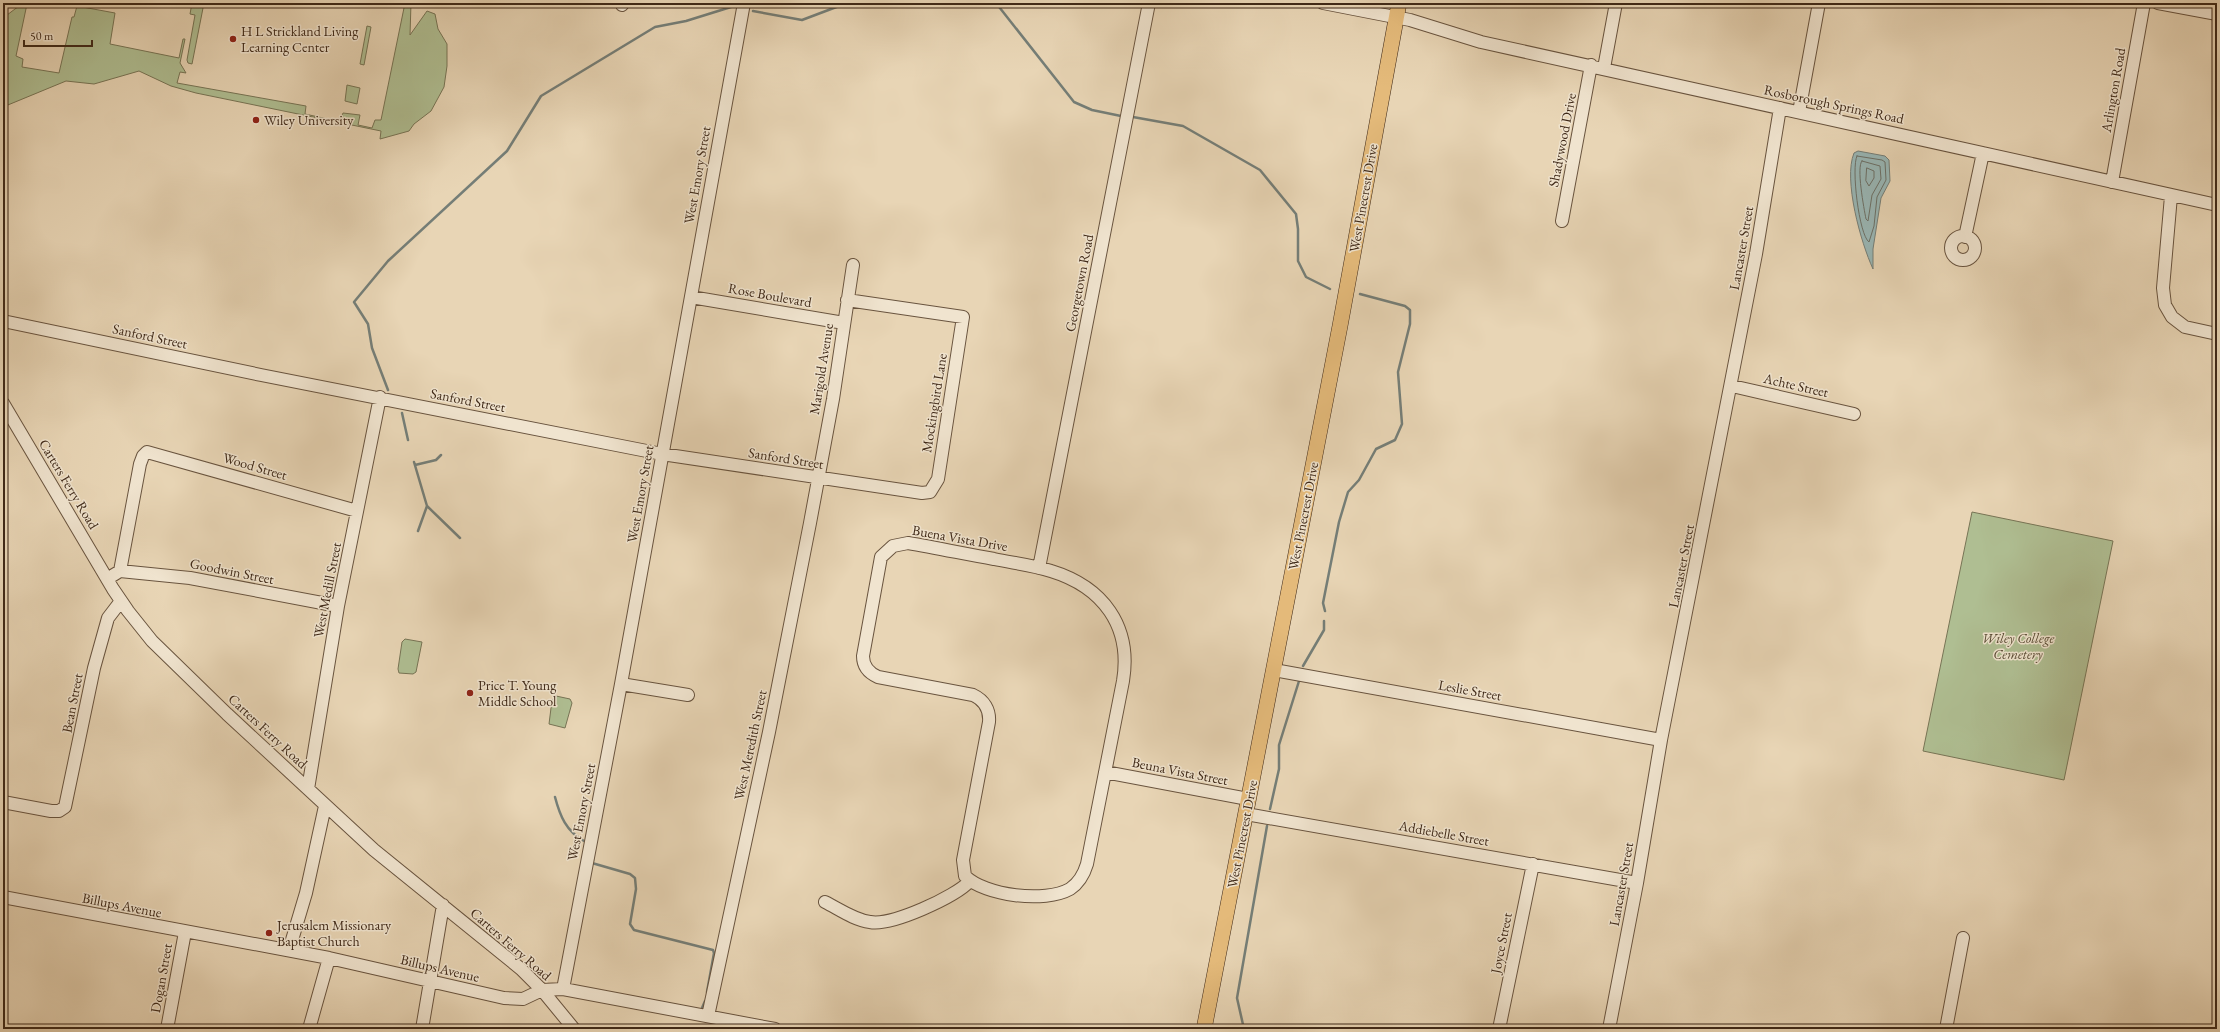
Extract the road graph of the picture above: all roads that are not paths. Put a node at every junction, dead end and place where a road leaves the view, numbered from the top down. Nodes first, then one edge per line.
1 (744, 3) edge
2 (1149, 3) edge
3 (1323, 3) edge
4 (1399, 3) edge
5 (1616, 3) edge
6 (1819, 3) edge
7 (2144, 3) edge
8 (2158, 3) edge
9 (2217, 14) edge
10 (1396, 18) junction
11 (1591, 65) junction
12 (1604, 68) junction
13 (1780, 108) junction
14 (1799, 112) junction
15 (1983, 152) junction
16 (2112, 182) junction
17 (2171, 196) junction
18 (2217, 205) edge
19 (1562, 221) dead end
20 (1965, 236) dead end
21 (853, 265) dead end
22 (691, 297) junction
23 (847, 300) junction
24 (3, 321) edge
25 (844, 323) junction
26 (2217, 334) edge
27 (1732, 386) junction
28 (380, 397) junction
29 (3, 403) edge
30 (1854, 414) dead end
31 (662, 454) junction
32 (817, 478) junction
33 (930, 492) joint
34 (357, 511) junction
35 (1039, 568) junction
36 (120, 571) junction
37 (107, 579) junction
38 (121, 601) junction
39 (338, 606) junction
40 (1274, 670) junction
41 (621, 684) junction
42 (688, 695) dead end
43 (1661, 740) junction
44 (1105, 772) junction
45 (308, 789) junction
46 (3, 802) edge
47 (325, 806) junction
48 (1247, 807) junction
49 (1533, 864) junction
50 (970, 881) junction
51 (1637, 883) junction
52 (3, 897) edge
53 (825, 902) dead end
54 (443, 905) junction
55 (185, 932) junction
56 (1963, 938) dead end
57 (288, 950) junction
58 (329, 958) junction
59 (430, 982) junction
60 (563, 989) junction
61 (542, 990) junction
62 (708, 1016) junction
63 (167, 1029) edge
64 (309, 1029) edge
65 (422, 1029) edge
66 (574, 1029) edge
67 (775, 1029) edge
68 (1204, 1029) edge
69 (1499, 1029) edge
70 (1609, 1029) edge
71 (1946, 1029) edge

1 - 22 street, West Emory Street
2 - 35 street, Georgetown Road
3 - 10 street, Rosborough Springs Road
4 - 10 main road, West Pinecrest Drive
5 - 12 street
6 - 14 street
7 - 16 street, Arlington Road
8 - 9 street
10 - 11 street, Rosborough Springs Road
10 - 40 main road, West Pinecrest Drive
11 - 12 street, Rosborough Springs Road
11 - 19 street, Shadywood Drive
12 - 13 street, Rosborough Springs Road
13 - 14 street, Rosborough Springs Road
13 - 27 street, Lancaster Street
14 - 15 street, Rosborough Springs Road
15 - 16 street, Rosborough Springs Road
15 - 20 street
16 - 17 street, Rosborough Springs Road
17 - 18 street, Rosborough Springs Road
17 - 26 street
21 - 23 street, Marigold Avenue
22 - 25 street, Rose Boulevard
22 - 31 street, West Emory Street
23 - 25 street, Marigold Avenue
23 - 33 street, Mockingbird Lane
24 - 28 street, Sanford Street
25 - 32 street, Marigold Avenue
27 - 30 street, Achte Street
27 - 43 street, Lancaster Street
28 - 31 street, Sanford Street
28 - 34 street, West Medill Street
29 - 37 street, Carters Ferry Road
31 - 32 street, Sanford Street
31 - 41 street, West Emory Street
32 - 33 street, Sanford Street
32 - 62 street, West Meredith Street
34 - 36 street, Wood Street
34 - 39 street, West Medill Street
35 - 44 street, Buena Vista Drive
35 - 50 street, Buena Vista Drive
36 - 37 street
36 - 39 street, Goodwin Street
37 - 38 street, Carters Ferry Road
38 - 45 street, Carters Ferry Road
38 - 46 street, Bean Street
39 - 45 street, West Medill Street
40 - 43 street, Leslie Street
40 - 48 main road, West Pinecrest Drive
41 - 42 street
41 - 60 street, West Emory Street
43 - 51 street, Lancaster Street
44 - 48 street, Beuna Vista Street
44 - 50 street, Buena Vista Drive
45 - 47 street, Carters Ferry Road
47 - 54 street, Carters Ferry Road
47 - 57 street
48 - 49 street, Addiebelle Street
48 - 68 main road, West Pinecrest Drive
49 - 51 street, Addiebelle Street
49 - 69 street, Joyce Street
50 - 53 street
51 - 70 street, Lancaster Street
52 - 55 street, Billups Avenue
54 - 59 street
54 - 61 street, Carters Ferry Road
55 - 57 street, Billups Avenue
55 - 63 street, Dogan Street
56 - 71 street
57 - 58 street, Billups Avenue
58 - 59 street, Billups Avenue
58 - 64 street
59 - 61 street, Billups Avenue
59 - 65 street
60 - 61 street, Billups Avenue
60 - 62 street, Billups Avenue
61 - 66 street, Carters Ferry Road
62 - 67 street, Billups Avenue

